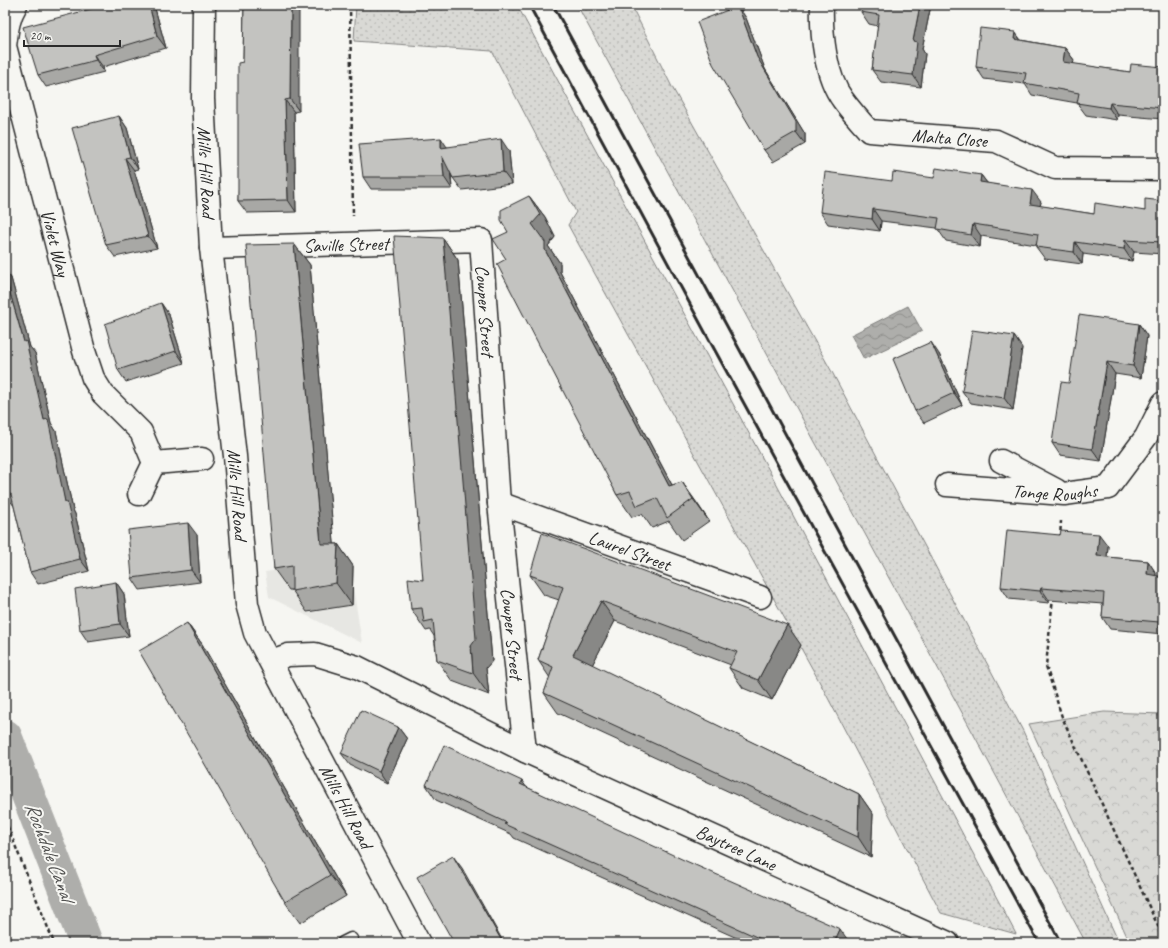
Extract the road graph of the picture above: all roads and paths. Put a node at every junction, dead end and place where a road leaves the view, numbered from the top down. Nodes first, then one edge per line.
1 (16, 5) edge
2 (204, 5) edge
3 (350, 5) edge
4 (822, 5) edge
5 (1163, 169) edge
6 (481, 240) joint
7 (353, 243) junction
8 (211, 248) junction
9 (1163, 403) edge
10 (202, 459) dead end
11 (1002, 461) dead end
12 (154, 463) junction
13 (947, 485) dead end
14 (139, 494) dead end
15 (1064, 494) junction
16 (499, 503) junction
17 (1059, 541) edge
18 (1053, 596) edge
19 (760, 597) dead end
20 (271, 661) junction
21 (525, 750) junction
22 (5, 820) edge
23 (1163, 937) edge
24 (54, 943) edge
25 (419, 943) edge
26 (948, 943) edge

1 - 12 street, Violet Way
2 - 8 street, Mills Hill Road
3 - 7 path
4 - 5 street, Malta Close
6 - 7 street, Saville Street
6 - 16 street, Cowper Street
7 - 8 street, Saville Street
8 - 20 street, Mills Hill Road
9 - 15 street, Tonge Roughs
10 - 12 street
11 - 15 street
12 - 14 street
13 - 15 street, Tonge Roughs
15 - 17 path
16 - 19 street, Laurel Street
16 - 21 street, Cowper Street
18 - 23 path
20 - 21 street
20 - 25 street, Mills Hill Road
21 - 26 street, Baytree Lane
22 - 24 path

